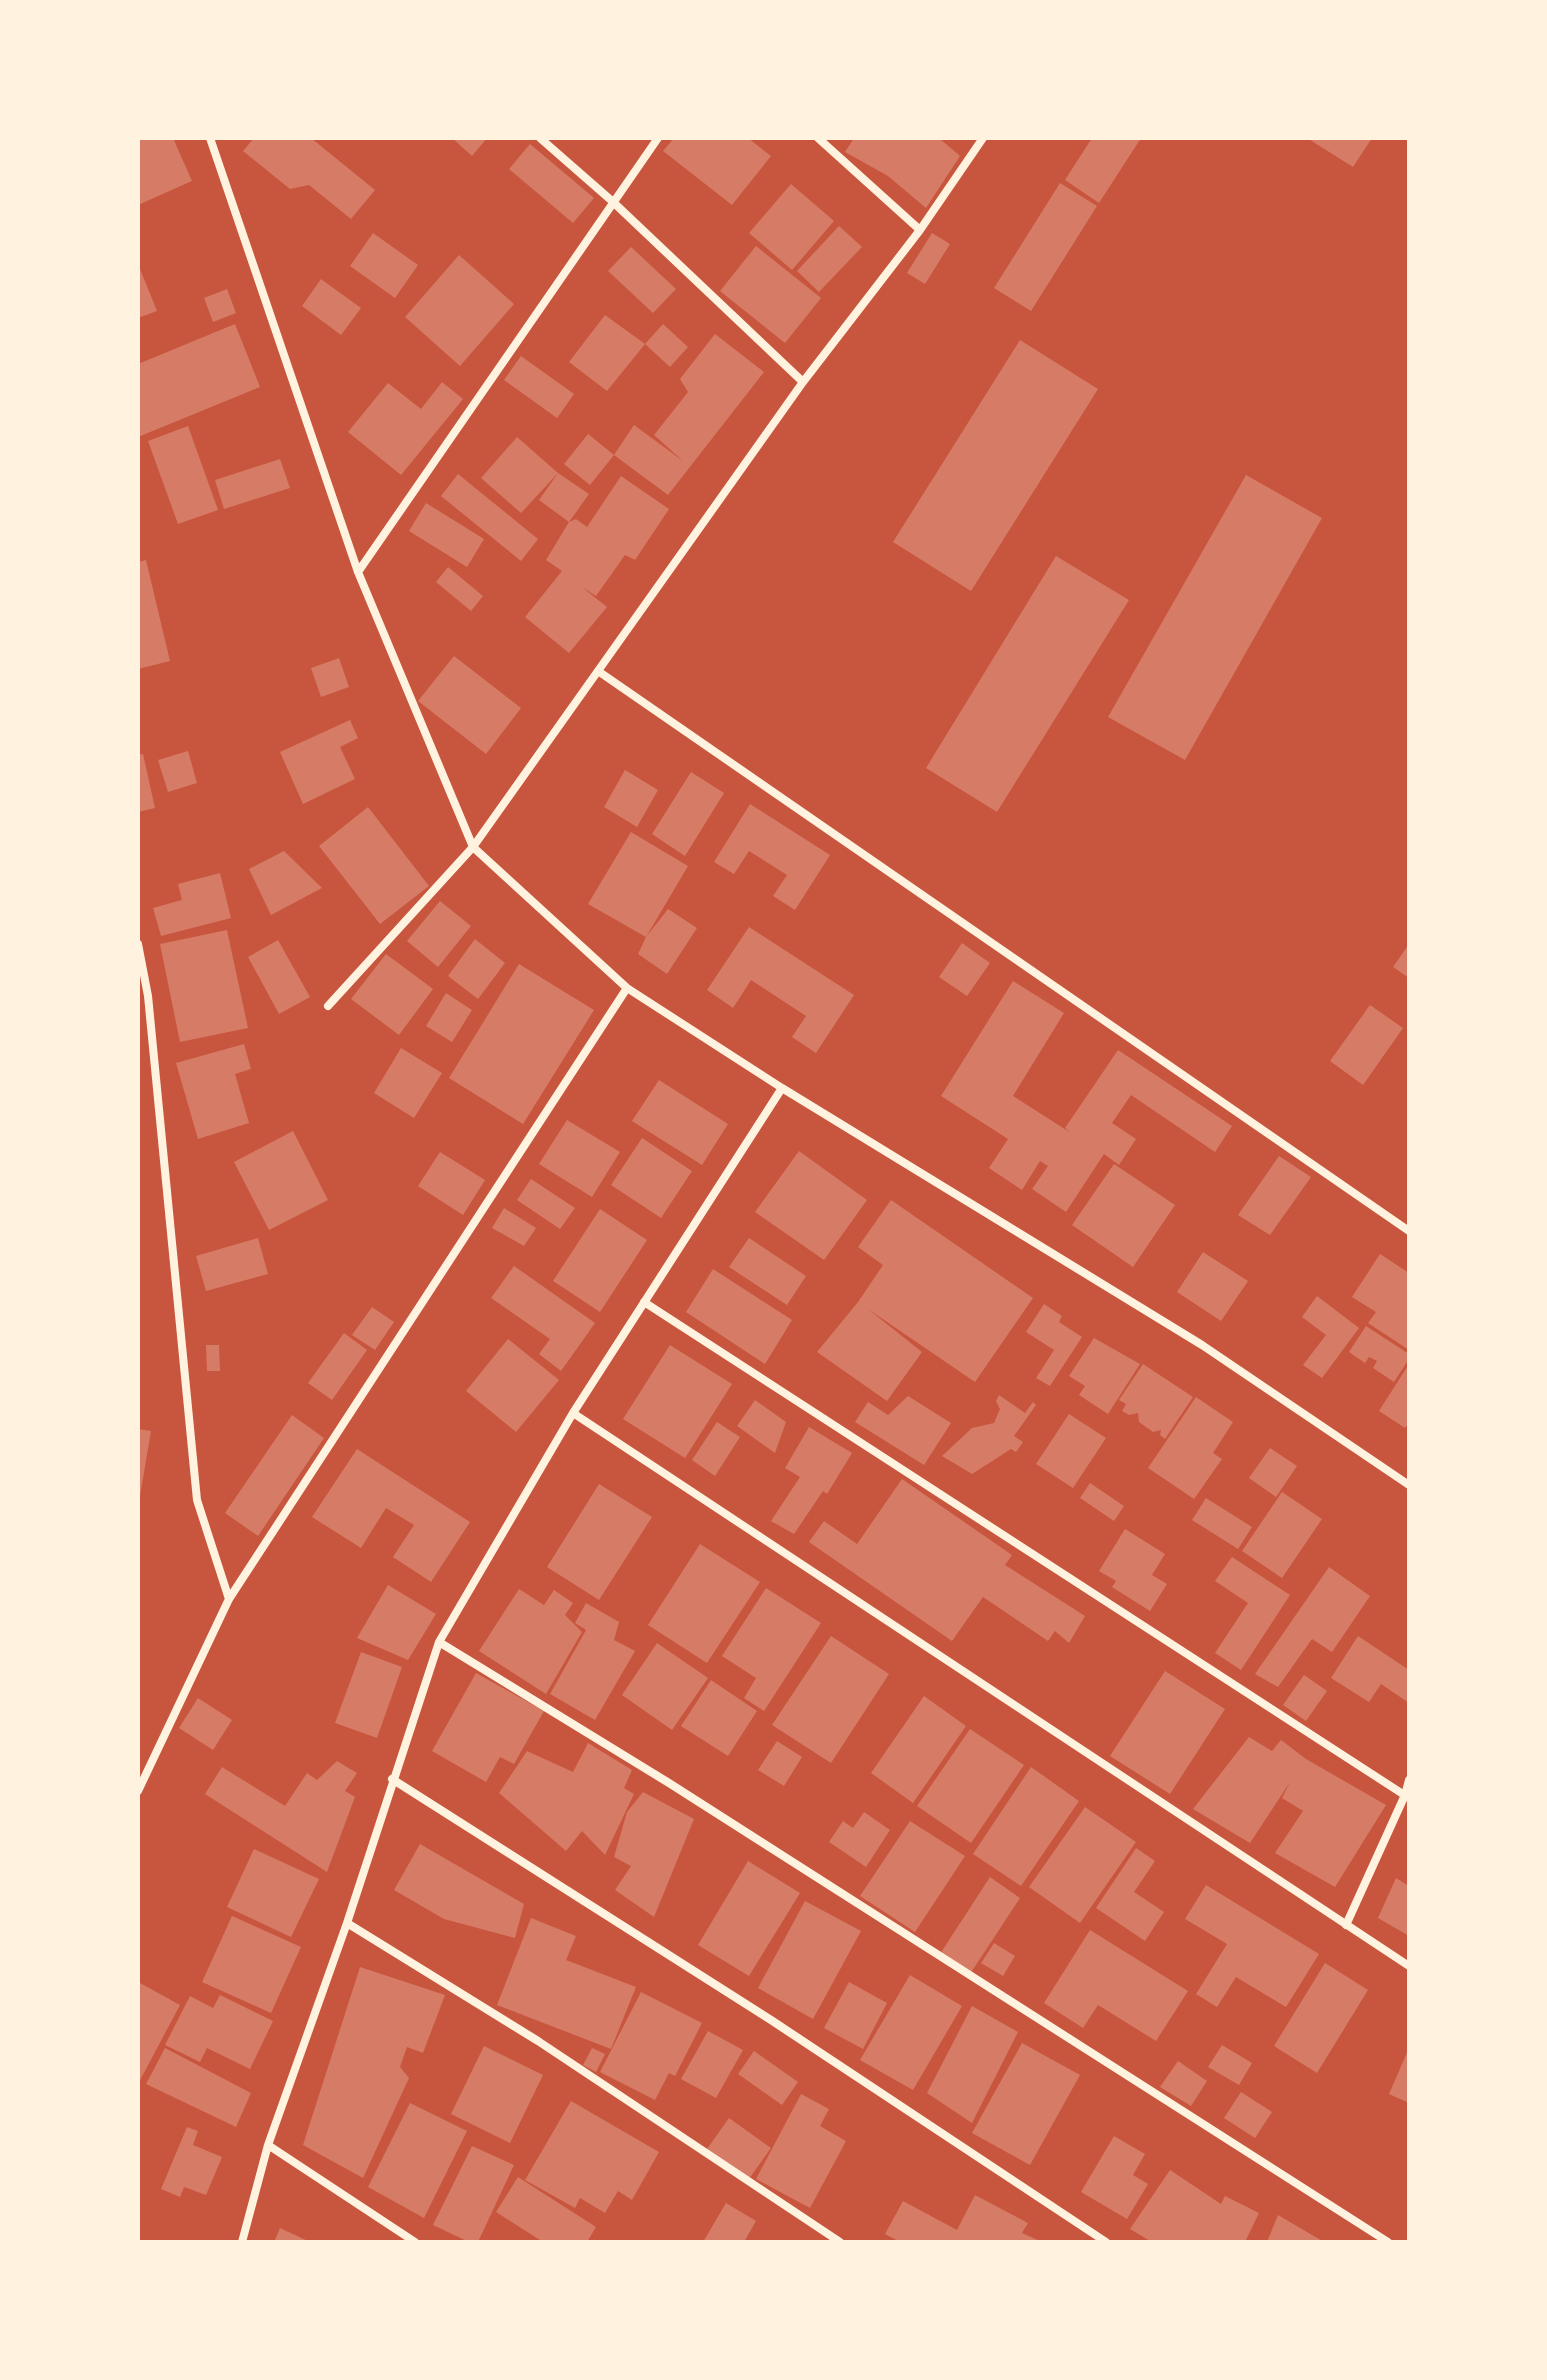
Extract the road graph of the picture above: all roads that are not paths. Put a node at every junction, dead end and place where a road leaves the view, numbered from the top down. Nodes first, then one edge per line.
1 (210, 138) edge
2 (540, 138) edge
3 (658, 138) edge
4 (818, 138) edge
5 (983, 138) edge
6 (612, 201) junction
7 (920, 230) junction
8 (803, 382) junction
9 (358, 572) junction
10 (598, 671) junction
11 (473, 847) junction
12 (138, 944) edge
13 (627, 988) junction
14 (328, 1006) dead end
15 (782, 1088) junction
16 (1409, 1231) edge
17 (644, 1302) junction
18 (573, 1413) junction
19 (1409, 1485) edge
20 (229, 1599) junction
21 (439, 1642) junction
22 (392, 1779) junction
23 (1409, 1780) edge
24 (138, 1791) edge
25 (1407, 1797) edge
26 (347, 1923) junction
27 (1346, 1925) junction
28 (1409, 1966) edge
29 (268, 2145) junction
30 (242, 2242) edge
31 (415, 2242) edge
32 (840, 2242) edge
33 (1106, 2242) edge
34 (1388, 2242) edge

1 - 9 street
2 - 6 street
3 - 6 street
4 - 7 street
5 - 7 street
6 - 8 street
6 - 9 street
7 - 8 street
8 - 10 street
9 - 11 street
10 - 11 street
10 - 16 street
11 - 13 street
11 - 14 street
12 - 20 street
13 - 15 street
13 - 20 street
15 - 17 street
15 - 19 street
17 - 18 street
17 - 25 street
18 - 21 street
18 - 27 street
20 - 24 street
21 - 22 street
21 - 34 street
22 - 26 street
22 - 33 street
23 - 25 street
25 - 27 street
26 - 29 street
26 - 32 street
27 - 28 street
29 - 30 street
29 - 31 street

